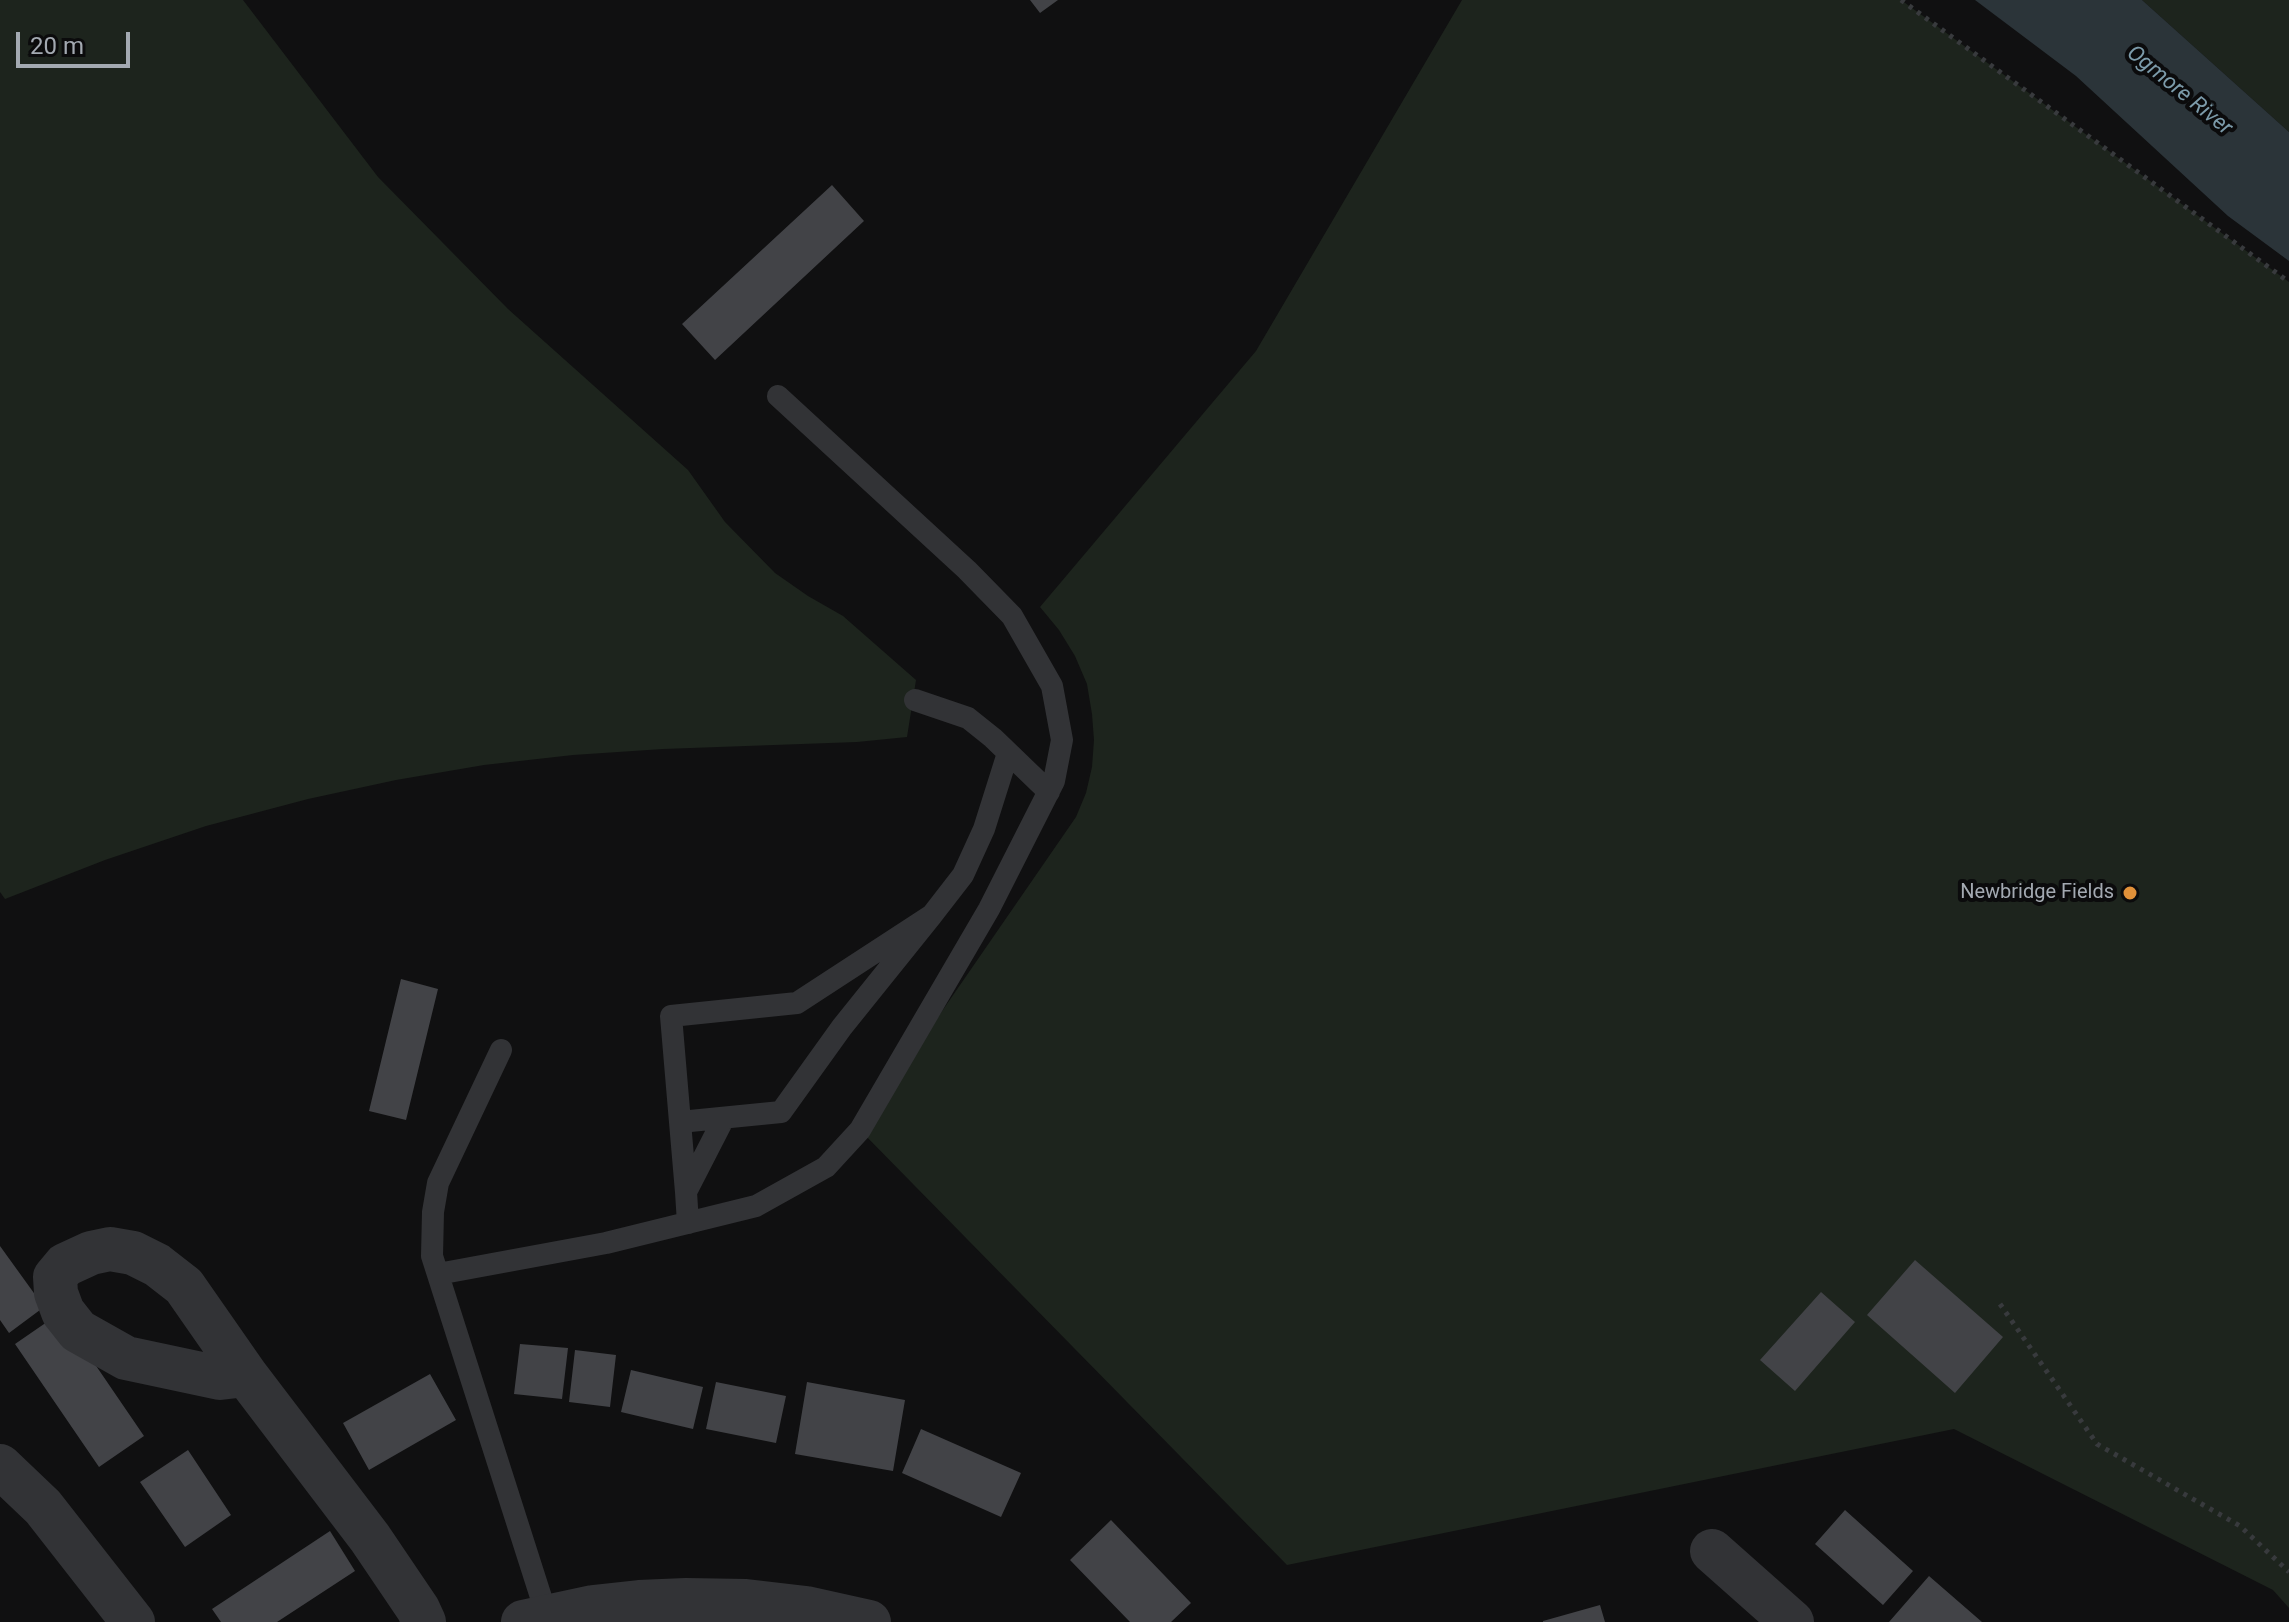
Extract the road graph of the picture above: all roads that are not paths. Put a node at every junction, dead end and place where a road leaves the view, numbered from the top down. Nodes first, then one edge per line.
1 (778, 396) dead end
2 (915, 700) dead end
3 (1008, 753) junction
4 (1049, 792) junction
5 (932, 915) junction
6 (501, 1050) dead end
7 (724, 1118) junction
8 (680, 1122) junction
9 (686, 1192) junction
10 (688, 1223) junction
11 (438, 1274) junction
12 (246, 1375) dead end
13 (0, 1466) edge
14 (1712, 1551) dead end
15 (535, 1619) edge
16 (133, 1622) edge
17 (424, 1622) edge
18 (869, 1622) edge
19 (1792, 1622) edge

1 - 4 lane
2 - 3 lane
3 - 4 lane
3 - 5 lane
4 - 10 lane
5 - 7 lane
5 - 8 lane
6 - 11 lane
7 - 8 lane
7 - 9 lane
8 - 9 lane
9 - 10 lane
10 - 11 lane
11 - 15 lane
12 - 17 street
13 - 16 street
14 - 19 street
15 - 18 street

